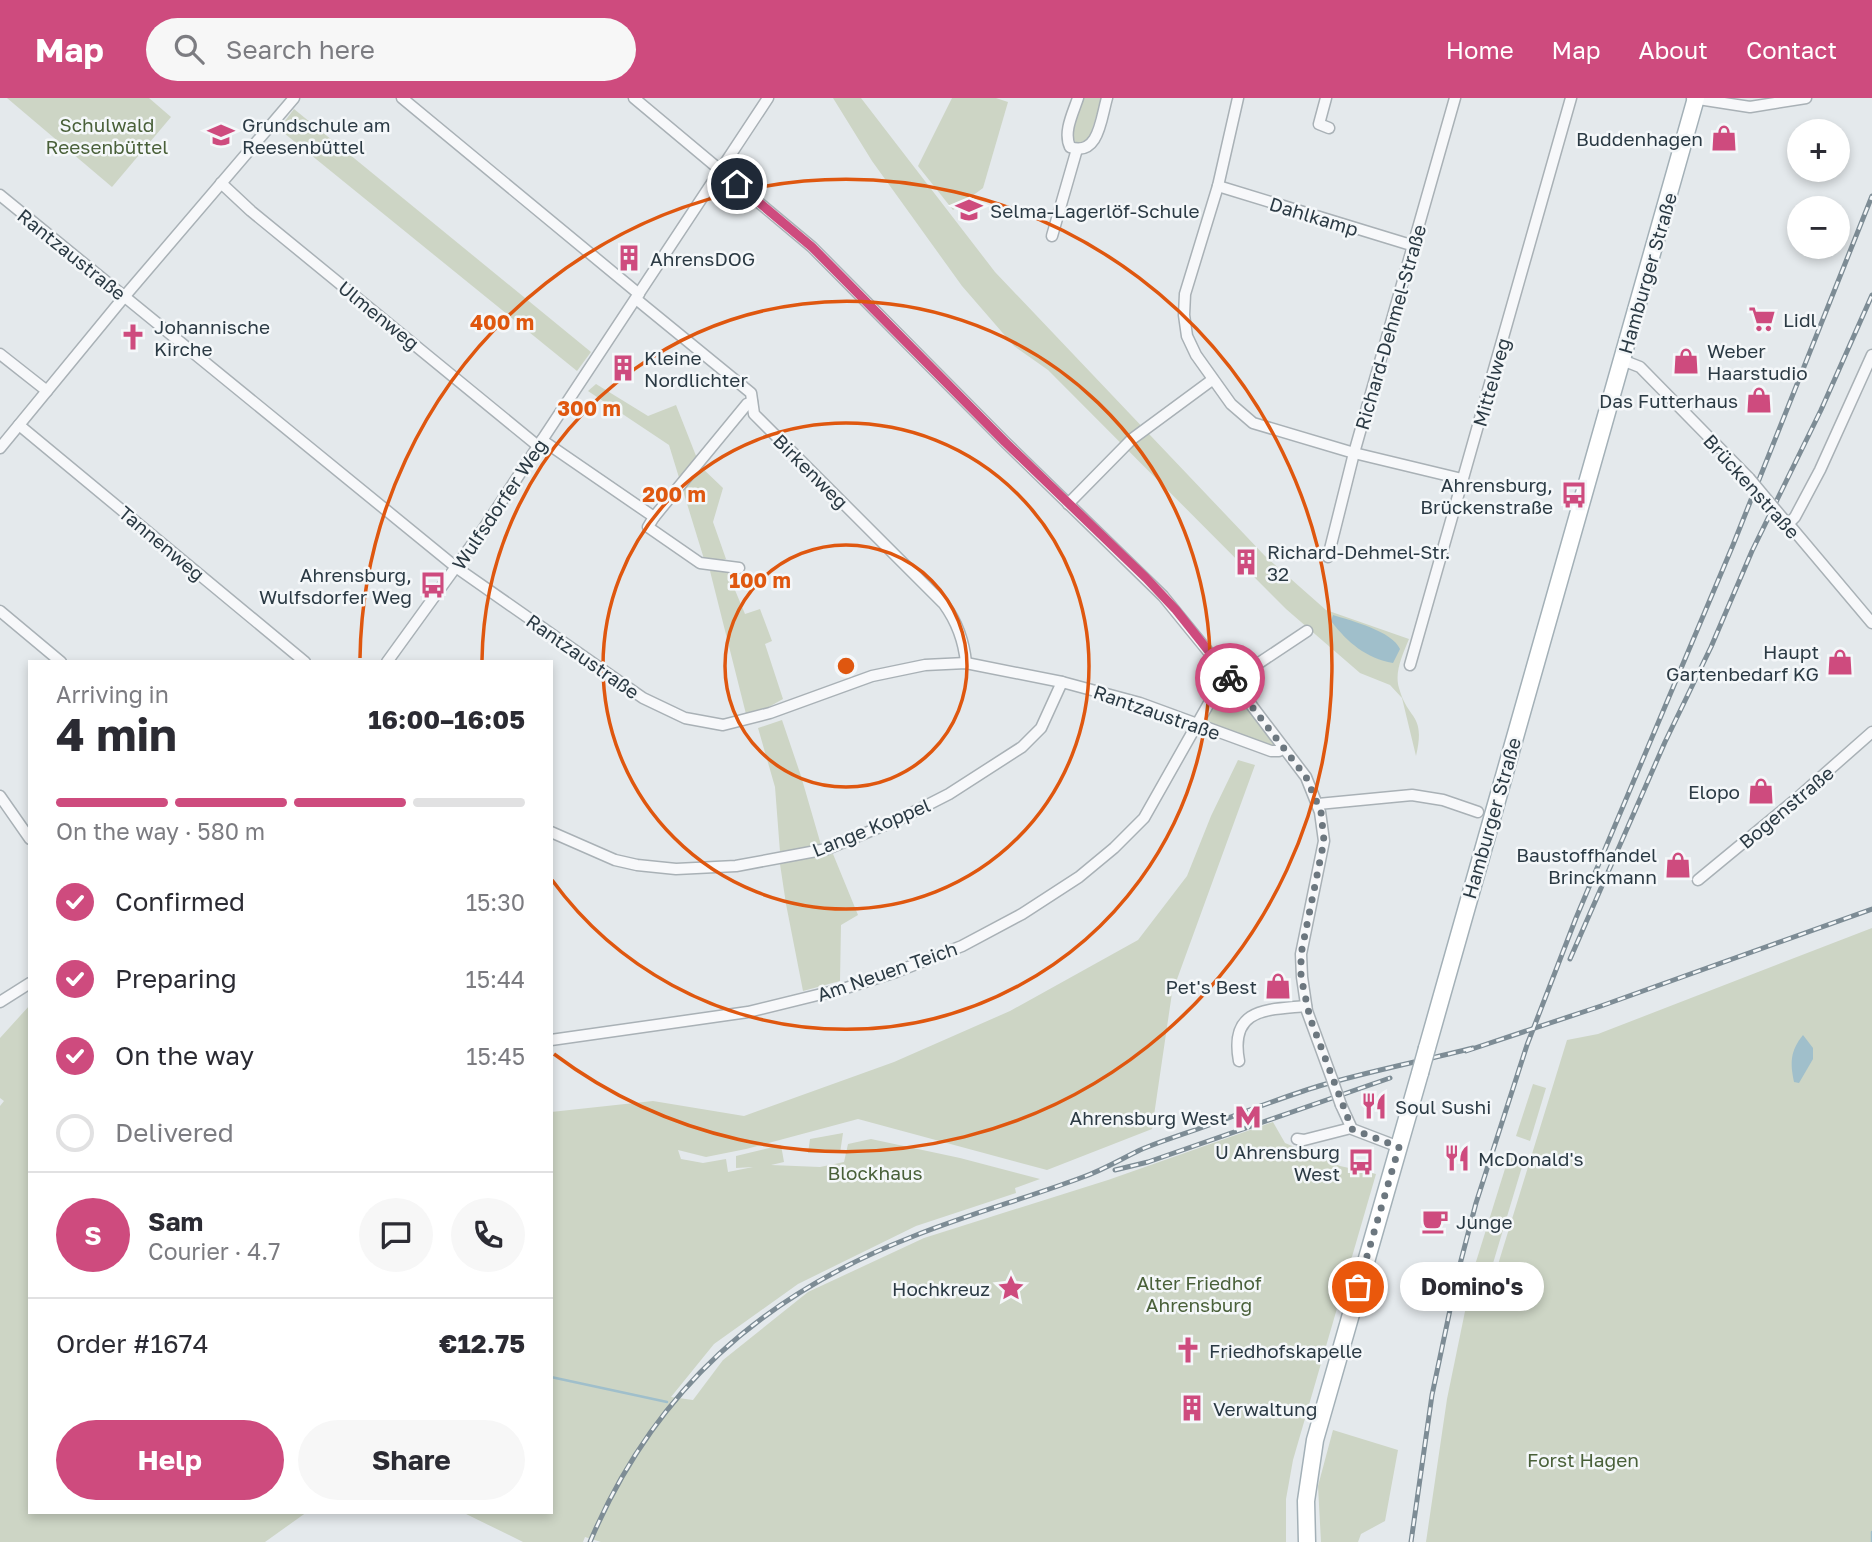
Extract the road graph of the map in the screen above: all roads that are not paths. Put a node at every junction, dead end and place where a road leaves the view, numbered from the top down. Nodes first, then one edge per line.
1 (294, 98) edge
2 (402, 98) edge
3 (634, 98) edge
4 (768, 98) edge
5 (1078, 98) edge
6 (1107, 98) edge
7 (1238, 98) edge
8 (1326, 98) edge
9 (1455, 98) edge
10 (1571, 98) edge
11 (1695, 98) edge
12 (1806, 98) edge
13 (1329, 128) dead end
14 (1077, 149) junction
15 (721, 170) junction
16 (221, 183) junction
17 (1218, 186) junction
18 (0, 195) edge
19 (1052, 236) dead end
20 (1411, 245) junction
21 (124, 297) junction
22 (638, 297) junction
23 (0, 354) edge
24 (1872, 355) edge
25 (1622, 360) junction
26 (1212, 380) junction
27 (47, 391) junction
28 (752, 402) junction
29 (19, 425) junction
30 (540, 443) junction
31 (0, 448) edge
32 (1354, 453) junction
33 (1462, 479) junction
34 (1068, 504) junction
35 (654, 517) junction
36 (1787, 522) junction
37 (1328, 557) dead end
38 (457, 568) junction
39 (739, 568) dead end
40 (0, 611) edge
41 (1872, 623) edge
42 (1307, 631) dead end
43 (59, 660) edge
44 (303, 660) edge
45 (388, 660) edge
46 (965, 663) junction
47 (1410, 665) dead end
48 (1229, 677) junction
49 (1062, 682) junction
50 (1196, 723) junction
51 (1872, 732) edge
52 (1284, 748) junction
53 (0, 796) edge
54 (1318, 804) junction
55 (1478, 812) dead end
56 (553, 833) edge
57 (28, 836) edge
58 (1698, 880) dead end
59 (28, 983) edge
60 (0, 1002) edge
61 (1306, 1006) junction
62 (553, 1040) edge
63 (1239, 1061) dead end
64 (1351, 1128) junction
65 (1297, 1139) dead end
66 (1399, 1147) junction
67 (1307, 1542) edge

1 - 16 street
2 - 22 street, Birkenweg
3 - 15 street
4 - 15 street, Wulfsdorfer Weg
5 - 14 street
6 - 14 street
7 - 17 street
8 - 13 street
9 - 20 street, Richard-Dehmel-Straße
10 - 33 street, Mittelweg
11 - 12 street
11 - 25 main road, Hamburger Straße
14 - 19 street
15 - 22 street, Wulfsdorfer Weg
15 - 34 street
16 - 21 street
16 - 30 street, Ulmenweg
17 - 20 street, Dahlkamp
17 - 26 street
18 - 21 street, Rantzaustraße
20 - 32 street, Richard-Dehmel-Straße
21 - 27 street
21 - 38 street, Rantzaustraße
22 - 28 street, Birkenweg
22 - 30 street, Wulfsdorfer Weg
23 - 27 street
24 - 36 street
25 - 36 street, Brückenstraße, bridge
25 - 66 main road, Hamburger Straße, bridge
26 - 32 street
26 - 34 street
27 - 29 street
28 - 35 street
28 - 46 street, Birkenweg
29 - 31 street
29 - 44 street, Tannenweg
30 - 35 street, Ulmenweg
30 - 38 street, Wulfsdorfer Weg
32 - 33 street
32 - 37 street, Richard-Dehmel-Straße
33 - 47 street, Mittelweg
34 - 48 street
35 - 39 street, Ulmenweg
36 - 41 street, Brückenstraße
38 - 45 street, Wulfsdorfer Weg
38 - 46 street, Rantzaustraße
40 - 43 street
42 - 48 street
46 - 49 street, Rantzaustraße
48 - 50 street, Am Neuen Teich
48 - 52 street
49 - 50 street, Rantzaustraße
49 - 56 street, Lange Koppel
50 - 52 street, Rantzaustraße
50 - 62 street, Am Neuen Teich
51 - 58 street, Bogenstraße
52 - 54 street
53 - 57 street
54 - 55 street
54 - 61 street
59 - 60 street
61 - 63 street
61 - 64 street, bridge
64 - 65 street
64 - 66 street
66 - 67 main road, Hamburger Straße

